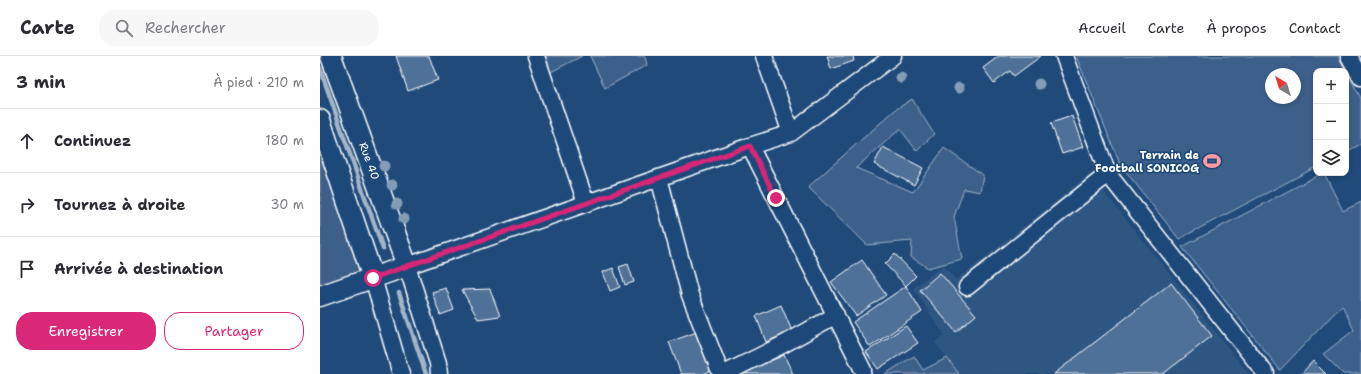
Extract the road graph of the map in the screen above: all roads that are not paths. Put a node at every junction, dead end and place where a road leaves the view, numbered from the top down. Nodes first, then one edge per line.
1 (331, 56) edge
2 (536, 56) edge
3 (764, 56) edge
4 (893, 56) edge
5 (1064, 56) edge
6 (1349, 56) edge
7 (1361, 77) edge
8 (320, 120) edge
9 (791, 133) junction
10 (750, 146) junction
11 (1108, 174) junction
12 (659, 178) junction
13 (586, 203) junction
14 (407, 266) junction
15 (373, 278) junction
16 (967, 286) dead end
17 (320, 296) edge
18 (836, 316) junction
19 (863, 370) dead end
20 (401, 374) edge
21 (439, 374) edge
22 (723, 374) edge
23 (1266, 374) edge

1 - 14 main road, Rue 40
2 - 13 street
3 - 9 street
4 - 9 street
5 - 11 street
6 - 7 street
8 - 15 main road
9 - 10 street
10 - 12 street
10 - 18 street
11 - 16 street
11 - 23 street
12 - 13 street
12 - 22 street
13 - 14 street
14 - 15 main road
14 - 21 street
15 - 17 main road
15 - 20 street
18 - 19 street
18 - 22 street

